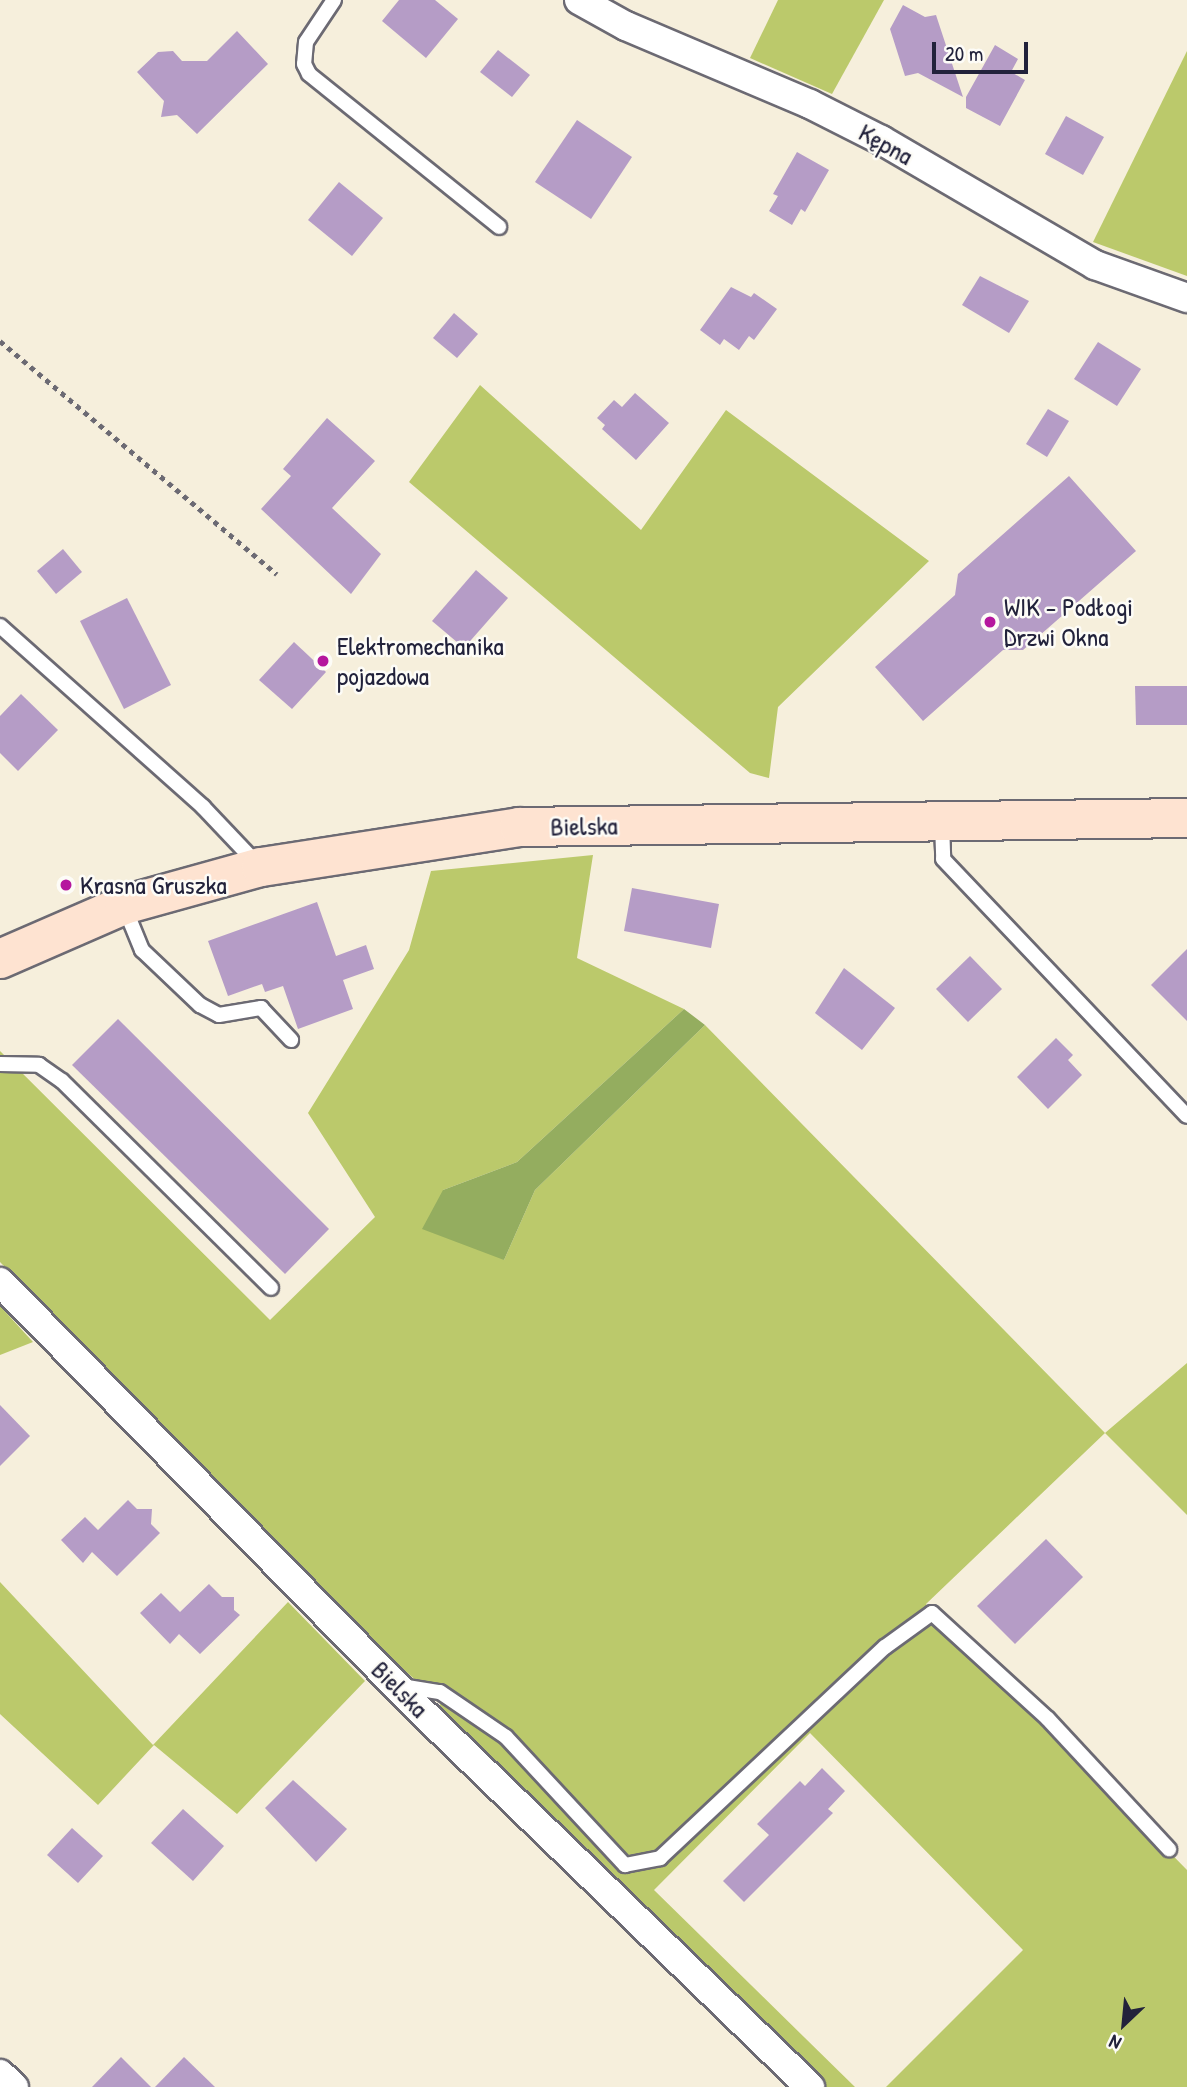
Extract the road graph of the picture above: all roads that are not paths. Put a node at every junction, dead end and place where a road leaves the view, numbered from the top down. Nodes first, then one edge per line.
1 (334, 0) edge
2 (579, 0) edge
3 (499, 227) dead end
4 (1187, 299) edge
5 (0, 626) edge
6 (1187, 818) edge
7 (942, 822) junction
8 (261, 867) junction
9 (124, 905) junction
10 (0, 958) edge
11 (291, 1041) dead end
12 (0, 1064) edge
13 (1187, 1116) edge
14 (0, 1282) edge
15 (271, 1288) dead end
16 (396, 1685) junction
17 (1169, 1849) dead end
18 (0, 2074) edge
19 (14, 2087) edge
20 (810, 2087) edge

1 - 3 lane
2 - 4 street, Kępna
5 - 8 lane
6 - 7 street, Bielska
7 - 8 street, Bielska
7 - 13 lane
8 - 9 street, Bielska
9 - 10 street, Bielska
9 - 11 lane
12 - 15 lane
14 - 16 street, Bielska
16 - 17 lane
16 - 20 street, Bielska
18 - 19 street

